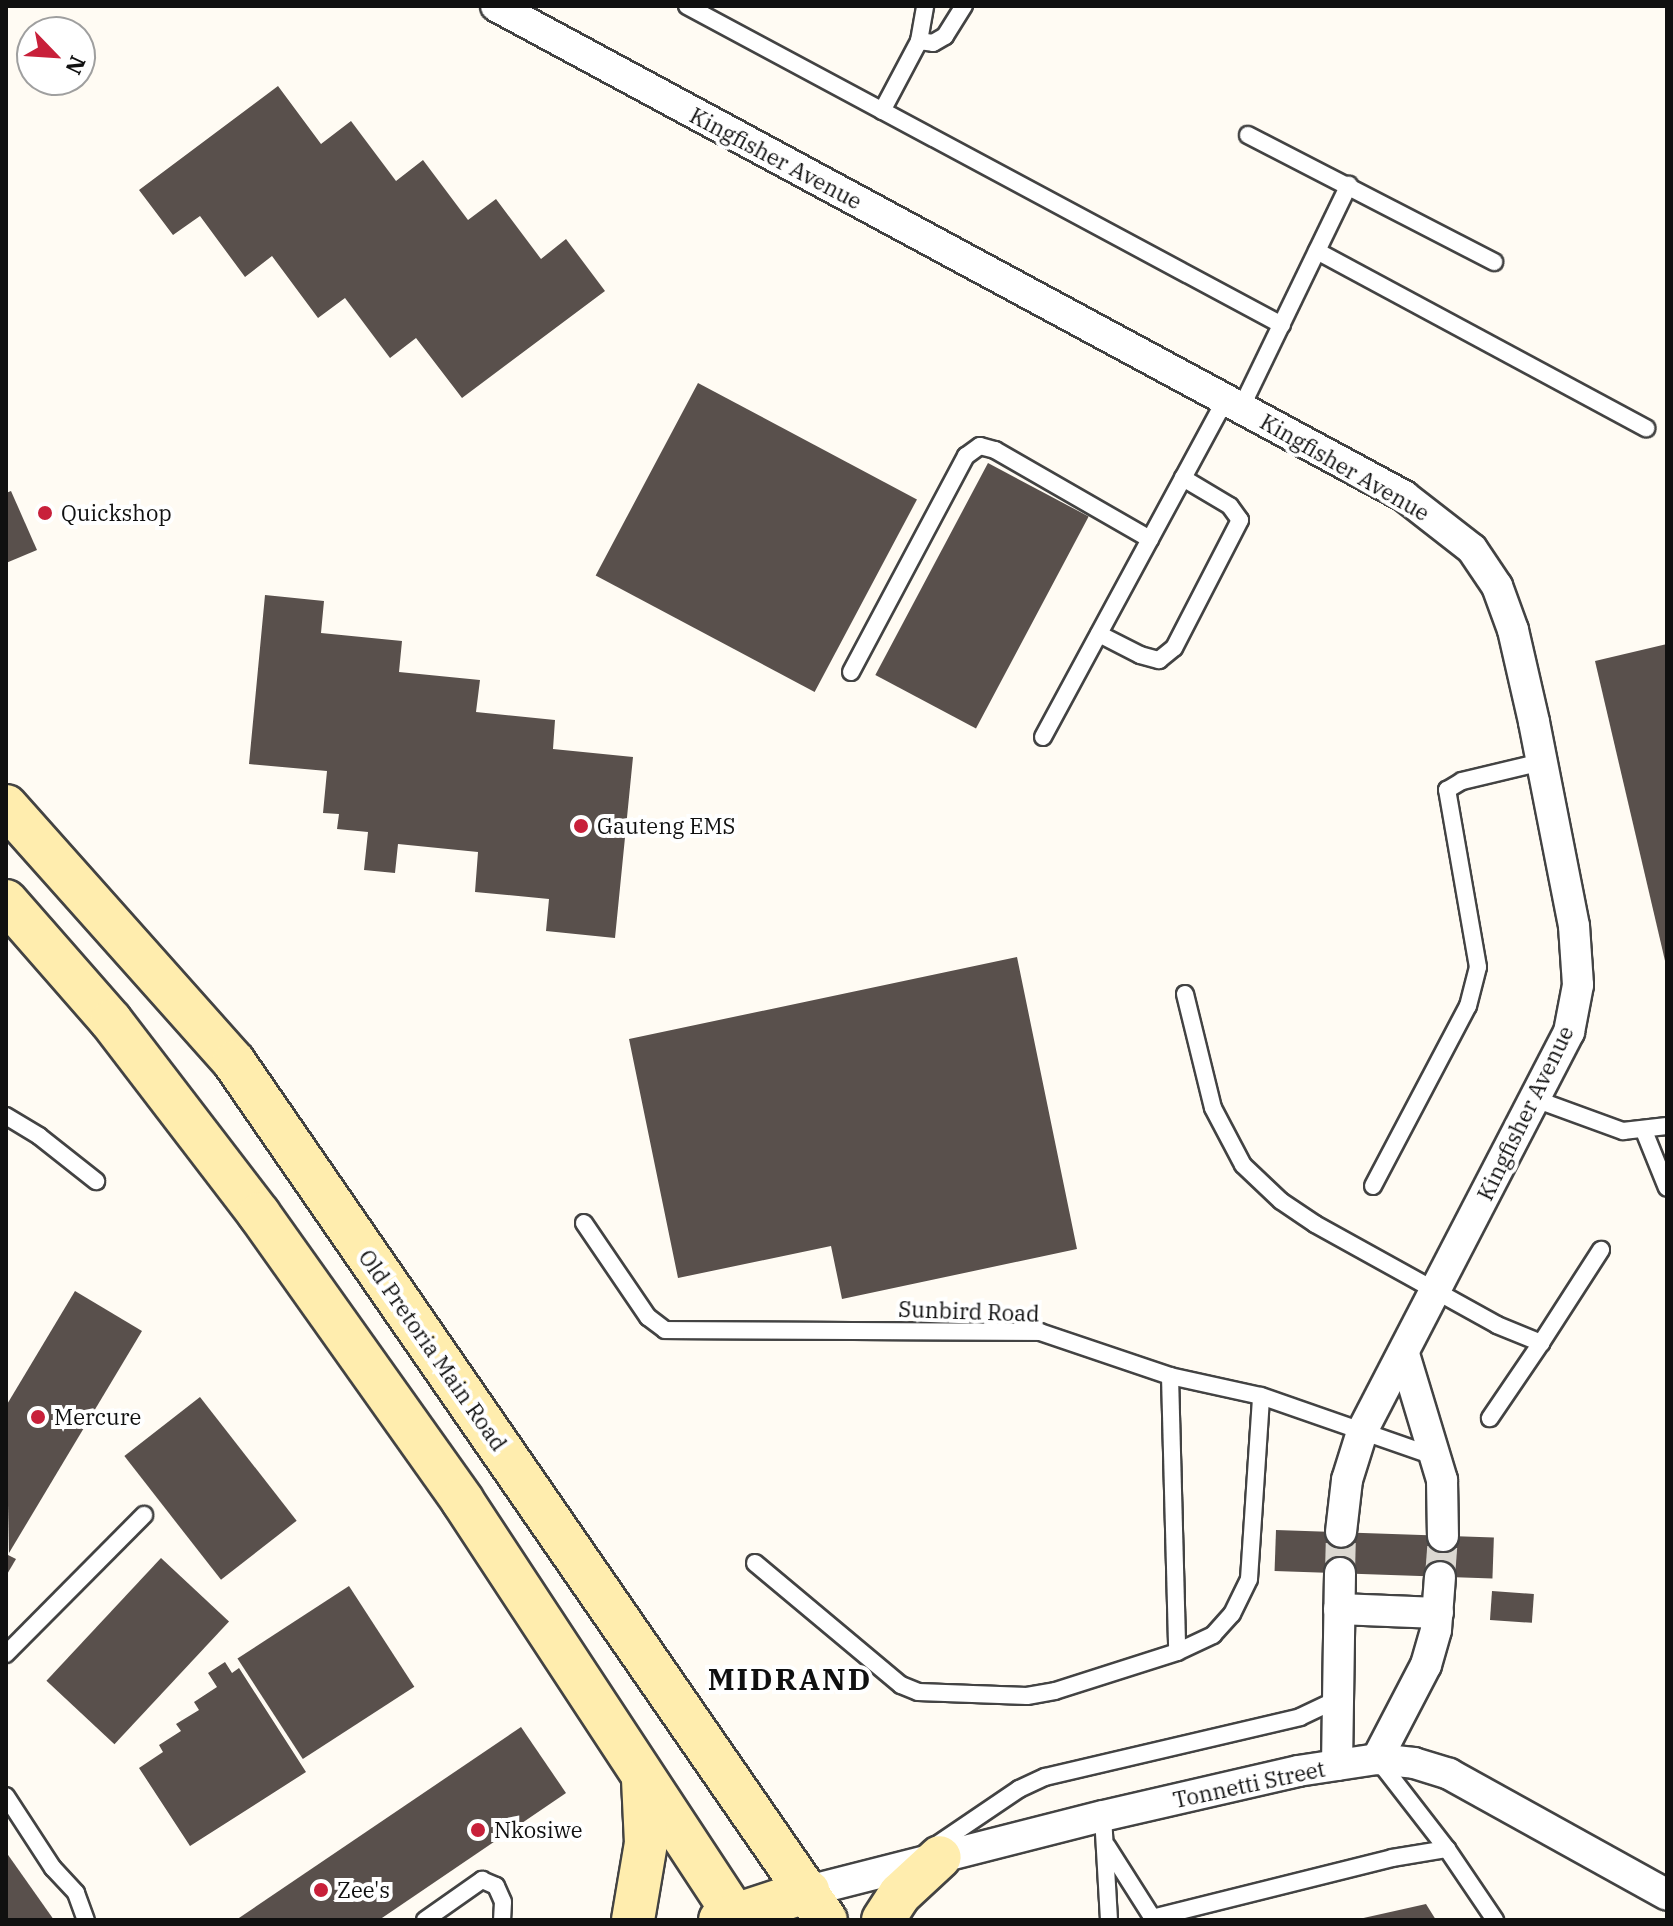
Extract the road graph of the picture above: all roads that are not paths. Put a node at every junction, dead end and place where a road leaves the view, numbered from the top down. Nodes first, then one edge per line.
1 (496, 6) edge
2 (687, 6) edge
3 (925, 6) edge
4 (964, 6) edge
5 (919, 41) junction
6 (882, 111) junction
7 (1248, 135) dead end
8 (1349, 185) junction
9 (1317, 251) junction
10 (1494, 262) dead end
11 (1282, 325) junction
12 (1233, 404) junction
13 (1646, 428) dead end
14 (1183, 478) junction
15 (1150, 539) junction
16 (1099, 634) junction
17 (851, 672) dead end
18 (1043, 737) dead end
19 (1542, 762) junction
20 (6, 806) edge
21 (6, 901) edge
22 (6, 948) edge
23 (1185, 994) dead end
24 (111, 1021) junction
25 (1535, 1099) junction
26 (6, 1116) edge
27 (1667, 1126) edge
28 (1644, 1131) junction
29 (96, 1181) dead end
30 (1373, 1186) dead end
31 (1667, 1188) edge
32 (584, 1223) dead end
33 (1601, 1250) dead end
34 (1434, 1288) junction
35 (1541, 1343) junction
36 (1404, 1354) junction
37 (1170, 1376) junction
38 (1261, 1396) junction
39 (1490, 1418) dead end
40 (1362, 1432) junction
41 (1436, 1457) junction
42 (144, 1515) dead end
43 (1341, 1532) tunnel mouth
44 (1443, 1536) tunnel mouth
45 (755, 1563) dead end
46 (1340, 1573) tunnel mouth
47 (1440, 1577) tunnel mouth
48 (1339, 1609) junction
49 (1438, 1613) junction
50 (1177, 1652) junction
51 (6, 1654) edge
52 (1338, 1699) junction
53 (1377, 1759) junction
54 (1337, 1765) junction
55 (643, 1780) junction
56 (6, 1796) edge
57 (1104, 1830) junction
58 (1447, 1849) junction
59 (922, 1862) junction
60 (1667, 1895) edge
61 (817, 1906) edge
62 (731, 1918) edge
63 (1153, 1919) edge
64 (86, 1920) edge
65 (425, 1920) edge
66 (502, 1920) edge
67 (633, 1920) edge
68 (883, 1920) edge
69 (1109, 1920) edge
70 (1495, 1920) edge

1 - 12 street, Kingfisher Avenue
2 - 6 lane
3 - 5 lane
4 - 5 lane
5 - 6 lane
6 - 11 lane
7 - 8 lane
8 - 9 lane
8 - 10 lane
9 - 11 lane
9 - 13 lane
11 - 12 lane
12 - 14 lane
12 - 19 street, Kingfisher Avenue
14 - 15 lane
14 - 16 lane
15 - 16 lane
15 - 17 lane
16 - 18 lane
19 - 25 street, Kingfisher Avenue
19 - 30 lane
20 - 61 main road, Old Pretoria Main Road
21 - 24 main road
22 - 24 main road
23 - 34 lane
24 - 55 main road
25 - 28 lane
25 - 34 street, Kingfisher Avenue
26 - 29 lane
27 - 28 lane
28 - 31 lane
32 - 37 lane, Sunbird Road
33 - 35 lane
34 - 35 lane
34 - 36 street, Kingfisher Avenue
35 - 39 lane
36 - 40 street, Kingfisher Avenue
36 - 41 street
37 - 38 lane, Sunbird Road
37 - 50 lane
38 - 40 lane, Sunbird Road
38 - 50 lane
40 - 41 lane, Sunbird Road
40 - 43 street, Kingfisher Avenue
41 - 44 street
42 - 51 lane
45 - 50 lane
46 - 48 street
47 - 49 street
48 - 49 street
48 - 52 street
49 - 53 street
52 - 54 street
52 - 59 lane
53 - 54 street, Tonnetti Street
53 - 58 lane
53 - 60 street, Tonnetti Street
54 - 57 street, Tonnetti Street
55 - 62 main road
55 - 67 main road
56 - 64 lane
57 - 59 street, Tonnetti Street
57 - 63 lane
57 - 69 lane
58 - 63 lane
58 - 70 lane
59 - 61 street, Tonnetti Street
59 - 68 main road
61 - 62 main road
65 - 66 lane

